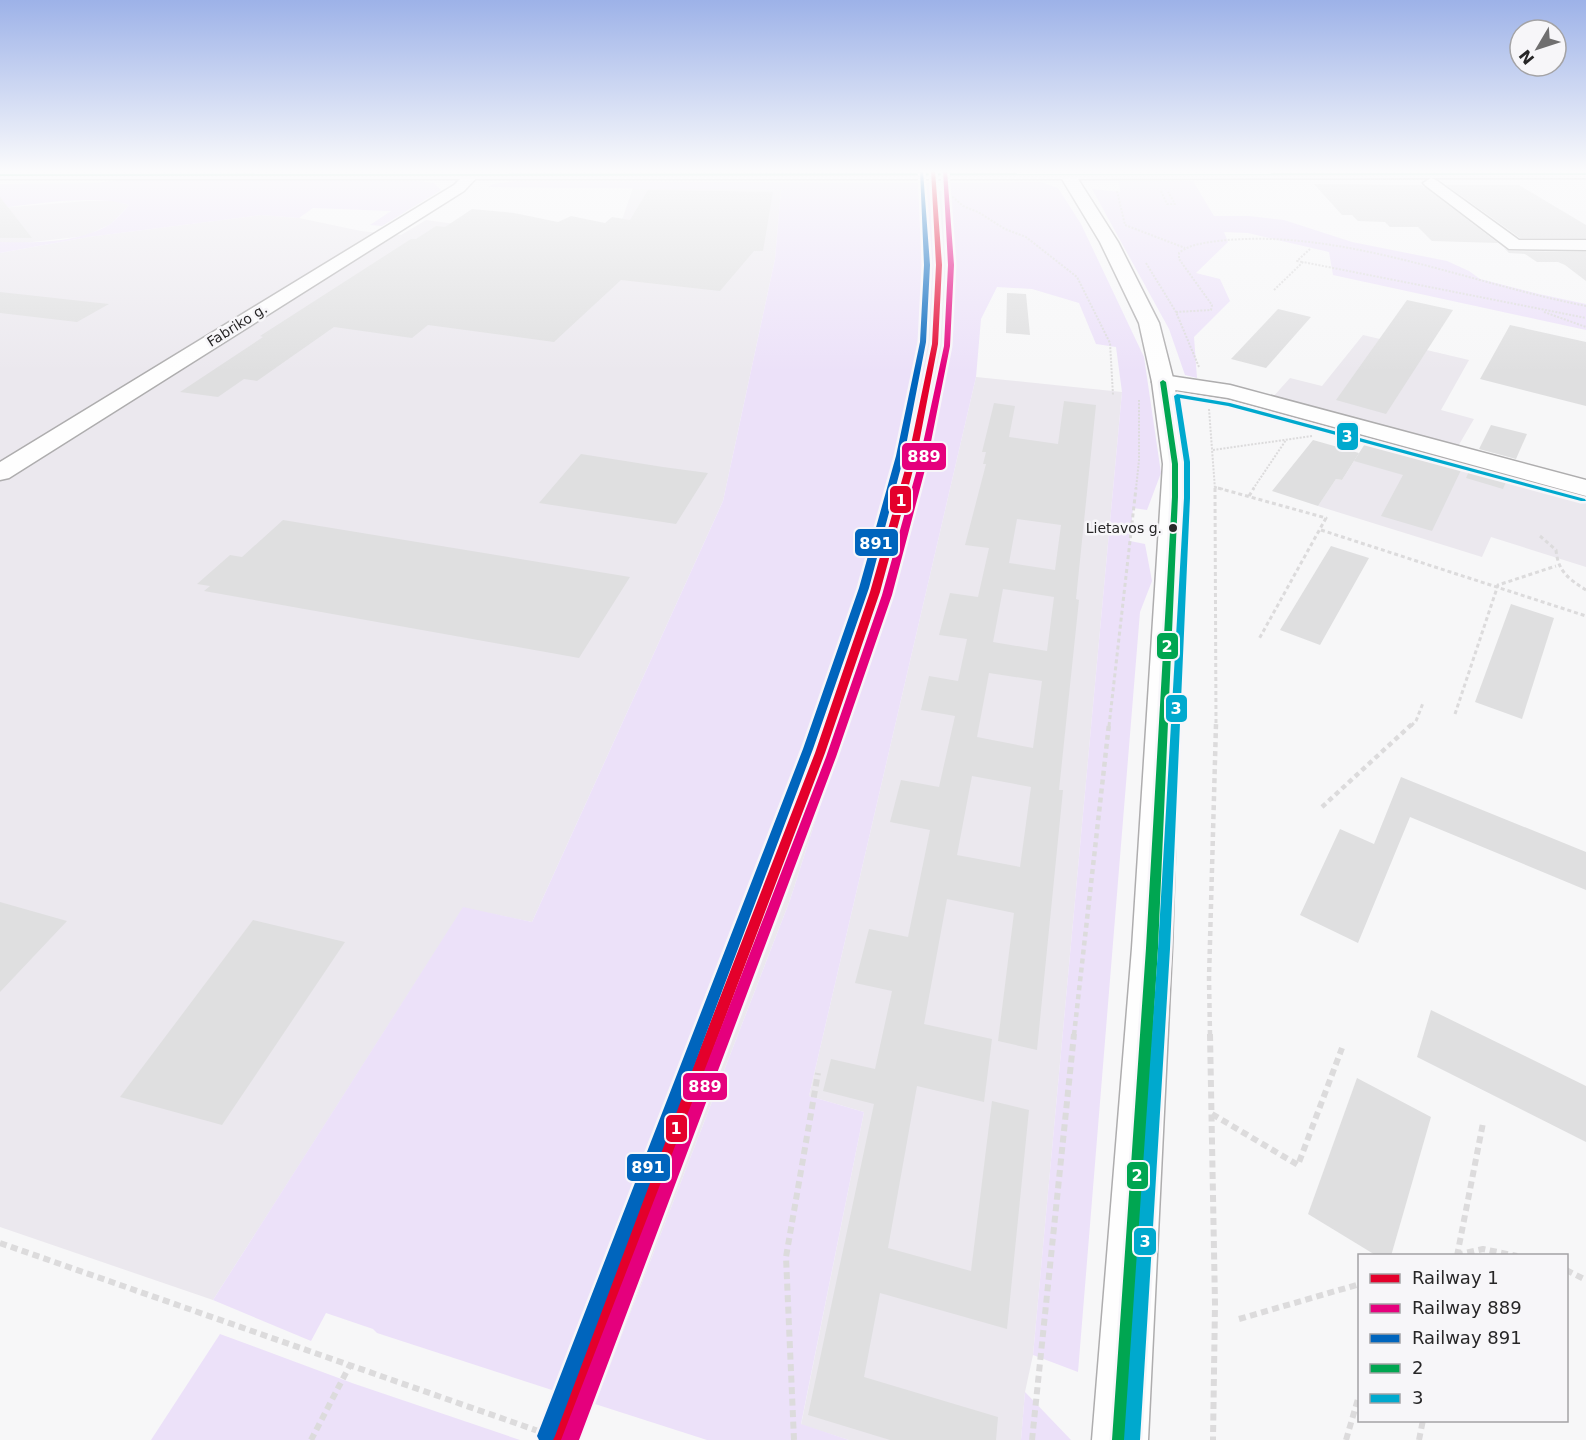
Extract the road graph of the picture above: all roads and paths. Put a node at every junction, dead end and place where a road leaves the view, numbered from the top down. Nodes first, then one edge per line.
1 (380, 237) edge
2 (1026, 237) edge
3 (1106, 237) edge
4 (1157, 237) edge
5 (1506, 237) edge
6 (1586, 245) edge
7 (1185, 248) junction
8 (1310, 249) dead end
9 (1141, 255) dead end
10 (1303, 262) junction
11 (1274, 290) dead end
12 (1586, 306) edge
13 (1532, 308) junction
14 (1176, 312) junction
15 (1586, 318) edge
16 (1586, 327) edge
17 (1205, 387) junction
18 (1151, 391) junction
19 (1113, 395) dead end
20 (1320, 435) dead end
21 (1286, 440) junction
22 (1213, 450) junction
23 (0, 473) edge
24 (1215, 487) junction
25 (1586, 488) edge
26 (1249, 496) junction
27 (1321, 530) junction
28 (1540, 536) dead end
29 (1557, 566) junction
30 (1497, 587) junction
31 (1586, 590) edge
32 (1586, 615) edge
33 (1259, 639) dead end
34 (1424, 703) dead end
35 (1455, 714) dead end
36 (1322, 807) dead end
37 (1342, 1048) dead end
38 (818, 1073) dead end
39 (1212, 1114) junction
40 (1483, 1123) dead end
41 (0, 1244) edge
42 (1456, 1254) edge
43 (1460, 1254) edge
44 (1507, 1254) edge
45 (1568, 1271) edge
46 (1586, 1280) edge
47 (1358, 1284) edge
48 (1239, 1319) dead end
49 (350, 1365) junction
50 (1358, 1399) dead end
51 (1423, 1422) edge
52 (311, 1440) edge
53 (564, 1440) edge
54 (794, 1440) edge
55 (1032, 1440) edge
56 (1120, 1440) edge
57 (1213, 1440) edge
58 (1346, 1440) edge
59 (1419, 1440) edge

1 - 23 main road, Fabriko g.
2 - 19 path, bridge
3 - 18 main road
4 - 7 path
5 - 6 main road
7 - 12 path
7 - 14 path
8 - 10 path
9 - 14 path
10 - 11 path
10 - 13 path
13 - 15 path
13 - 16 path
14 - 17 path
17 - 18 main road
17 - 22 path
17 - 25 main road
18 - 55 path
18 - 56 main road
20 - 21 path
21 - 22 path
21 - 26 path
22 - 24 path
24 - 26 path
24 - 39 path
26 - 27 path
27 - 30 path
27 - 33 path
28 - 29 path
29 - 30 path
29 - 31 path
30 - 32 path
30 - 35 path
34 - 36 path
37 - 39 path
38 - 54 path
39 - 57 path
40 - 42 path
41 - 49 path
43 - 44 path
45 - 46 path
47 - 48 path
49 - 52 path
49 - 53 path
50 - 58 path
51 - 59 path

